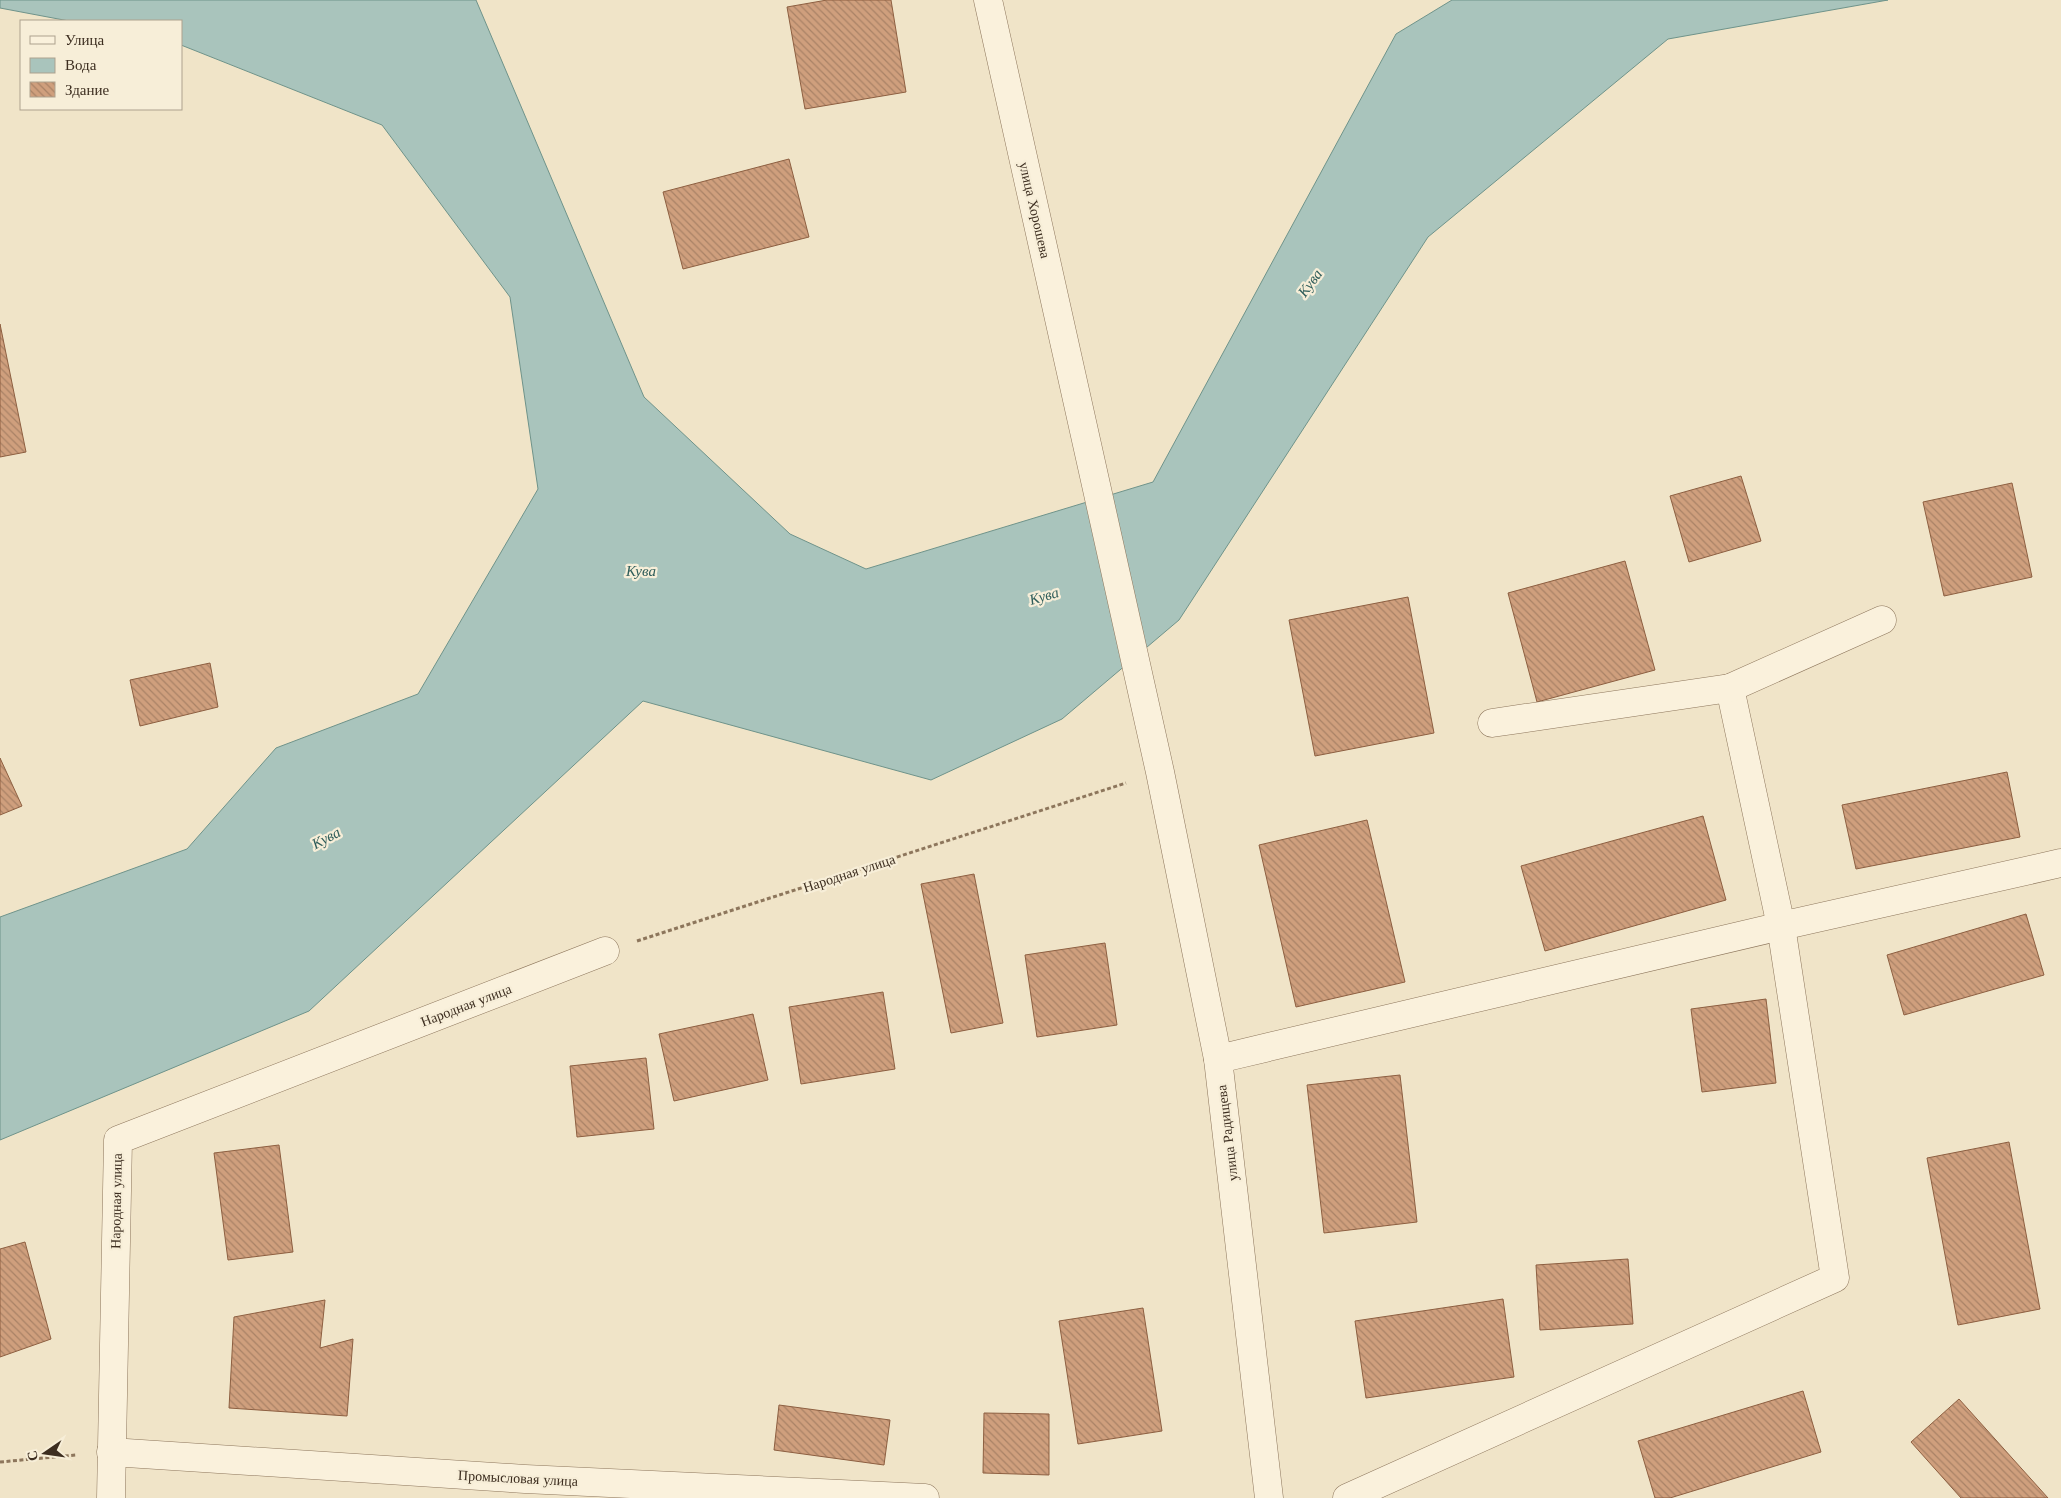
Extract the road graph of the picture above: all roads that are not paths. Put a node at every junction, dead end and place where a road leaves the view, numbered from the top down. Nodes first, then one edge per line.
1 (988, 0) edge
2 (1882, 620) dead end
3 (1730, 688) junction
4 (1492, 723) dead end
5 (1160, 772) joint
6 (2061, 863) edge
7 (1781, 926) junction
8 (604, 952) road end
9 (1218, 1058) junction
10 (111, 1452) junction
11 (111, 1498) edge
12 (925, 1498) edge
13 (1269, 1498) edge
14 (1347, 1498) edge

1 - 5 street, улица Хорошева
2 - 3 street
3 - 4 street
3 - 7 street
5 - 9 street, улица Радищева
6 - 7 street
7 - 9 street
7 - 14 street
8 - 10 street, Народная улица
9 - 13 street, улица Радищева
10 - 11 street, Народная улица
10 - 12 street, Промысловая улица

